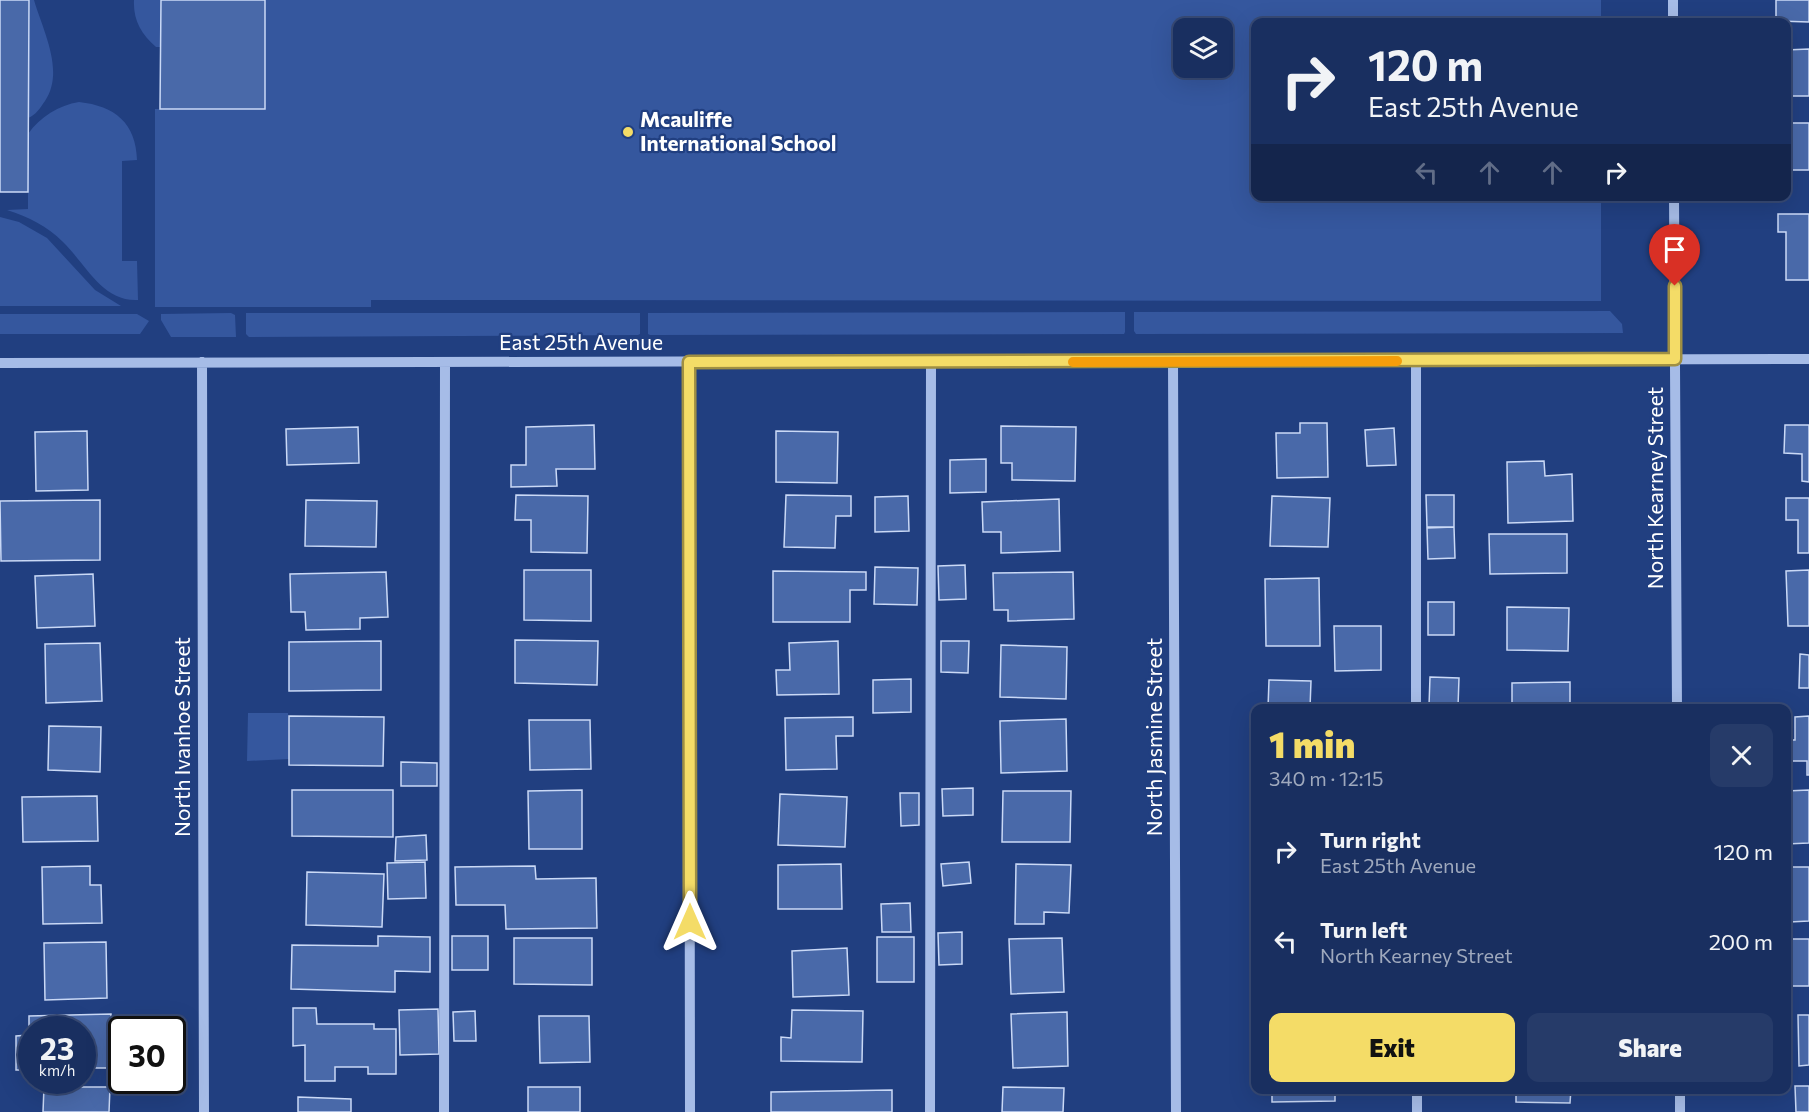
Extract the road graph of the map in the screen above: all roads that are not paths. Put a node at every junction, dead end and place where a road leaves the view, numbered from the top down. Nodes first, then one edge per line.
1 (1673, 0) edge
2 (1673, 18) edge
3 (1674, 201) edge
4 (1675, 359) junction
5 (1809, 359) edge
6 (1416, 361) junction
7 (202, 362) junction
8 (445, 362) junction
9 (689, 362) junction
10 (931, 362) junction
11 (1173, 362) junction
12 (0, 363) edge
13 (1416, 704) edge
14 (1677, 704) edge
15 (1417, 1094) edge
16 (1680, 1094) edge
17 (204, 1112) edge
18 (444, 1112) edge
19 (690, 1112) edge
20 (930, 1112) edge
21 (1176, 1112) edge
22 (1417, 1112) edge
23 (1680, 1112) edge

1 - 2 street
3 - 4 street, North Kearney Street
4 - 5 street, East 25th Avenue
4 - 6 street, East 25th Avenue
4 - 14 street, North Kearney Street
6 - 11 street, East 25th Avenue
6 - 13 street
7 - 8 street, East 25th Avenue
7 - 12 street, East 25th Avenue
7 - 17 street, North Ivanhoe Street
8 - 9 street, East 25th Avenue
8 - 18 street
9 - 10 street, East 25th Avenue
9 - 19 street
10 - 11 street, East 25th Avenue
10 - 20 street
11 - 21 street, North Jasmine Street
15 - 22 street
16 - 23 street

